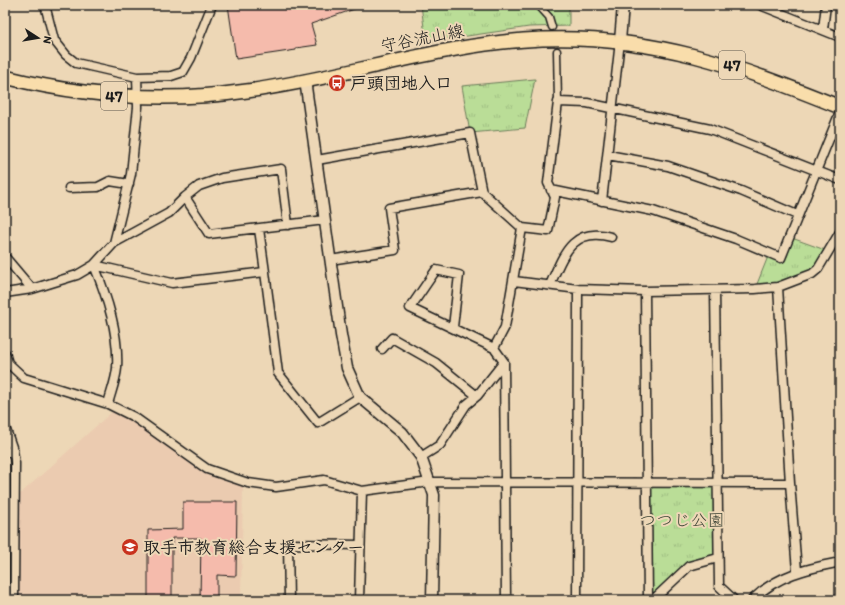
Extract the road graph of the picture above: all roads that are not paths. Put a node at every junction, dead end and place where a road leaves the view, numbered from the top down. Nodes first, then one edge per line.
1 (45, 5) edge
2 (212, 5) edge
3 (538, 5) edge
4 (623, 5) edge
5 (760, 5) edge
6 (826, 5) edge
7 (770, 6) edge
8 (823, 29) junction
9 (551, 33) junction
10 (840, 37) edge
11 (620, 41) junction
12 (556, 51) dead end
13 (5, 77) edge
14 (137, 77) junction
15 (305, 80) junction
16 (138, 97) junction
17 (558, 102) junction
18 (840, 107) edge
19 (612, 108) junction
20 (840, 112) edge
21 (608, 155) junction
22 (317, 160) junction
23 (816, 171) junction
24 (840, 180) edge
25 (129, 184) junction
26 (69, 188) dead end
27 (551, 190) junction
28 (482, 192) junction
29 (185, 197) junction
30 (602, 201) junction
31 (797, 215) junction
32 (325, 220) junction
33 (288, 225) junction
34 (522, 228) junction
35 (259, 229) junction
36 (840, 232) edge
37 (611, 237) dead end
38 (114, 243) junction
39 (5, 257) edge
40 (330, 260) junction
41 (94, 265) junction
42 (265, 272) junction
43 (514, 281) junction
44 (550, 285) junction
45 (778, 287) junction
46 (32, 289) junction
47 (578, 289) junction
48 (715, 290) junction
49 (645, 291) junction
50 (5, 293) edge
51 (453, 327) junction
52 (494, 348) junction
53 (382, 349) dead end
54 (5, 353) edge
55 (504, 362) junction
56 (7, 364) edge
57 (477, 396) junction
58 (360, 397) junction
59 (108, 404) junction
60 (5, 427) edge
61 (13, 450) junction
62 (5, 453) edge
63 (422, 457) junction
64 (430, 482) junction
65 (506, 482) junction
66 (578, 482) junction
67 (647, 482) junction
68 (717, 483) junction
69 (790, 483) junction
70 (362, 491) junction
71 (360, 545) junction
72 (718, 558) junction
73 (840, 562) edge
74 (797, 571) junction
75 (14, 600) edge
76 (289, 600) edge
77 (359, 600) edge
78 (432, 600) edge
79 (506, 600) edge
80 (578, 600) edge
81 (648, 600) edge
82 (653, 600) edge
83 (734, 600) edge
84 (752, 600) edge

1 - 14 street
2 - 14 street
3 - 9 street
4 - 11 street
5 - 7 street
6 - 8 street
7 - 8 street
8 - 10 street
9 - 11 main road, 守谷流山線 / 47
9 - 15 main road, 守谷流山線 / 47
11 - 18 main road, 守谷流山線 / 47
11 - 19 street
12 - 17 street
13 - 16 main road, 守谷流山線 / 47
14 - 16 street
15 - 16 main road, 守谷流山線 / 47
15 - 22 street
16 - 25 street
17 - 19 street
17 - 27 street
19 - 21 street
19 - 23 street
20 - 23 street
21 - 30 street
21 - 31 street
22 - 28 street
22 - 32 street
23 - 24 street
23 - 31 street
25 - 26 street
25 - 38 street
27 - 30 street
27 - 34 street
28 - 34 street
28 - 40 street
29 - 33 street
29 - 35 street
29 - 38 street
30 - 31 street
32 - 33 street
32 - 40 street
33 - 35 street
34 - 43 street
35 - 42 street
36 - 45 street
37 - 44 street
38 - 41 street
39 - 46 street
40 - 58 street
41 - 42 street
41 - 46 street
41 - 59 street
42 - 58 street
43 - 44 street
43 - 52 street
44 - 47 street
45 - 48 street
45 - 69 street
46 - 50 street
47 - 49 street
47 - 66 street
48 - 49 street
48 - 68 street
49 - 67 street
51 - 51 street
51 - 52 street
52 - 55 street
53 - 57 street
54 - 56 street
55 - 57 street
55 - 65 street
56 - 59 street
57 - 63 street
58 - 63 street
59 - 70 street
60 - 61 street
61 - 62 street
61 - 75 street
63 - 64 street
64 - 65 street
64 - 70 street
64 - 78 street
65 - 66 street
65 - 79 street
66 - 67 street
66 - 80 street
67 - 68 street
67 - 81 street
68 - 69 street
68 - 72 street
69 - 74 street
70 - 71 street
71 - 76 street
71 - 77 street
72 - 82 street
72 - 83 street
73 - 74 street
74 - 84 street

